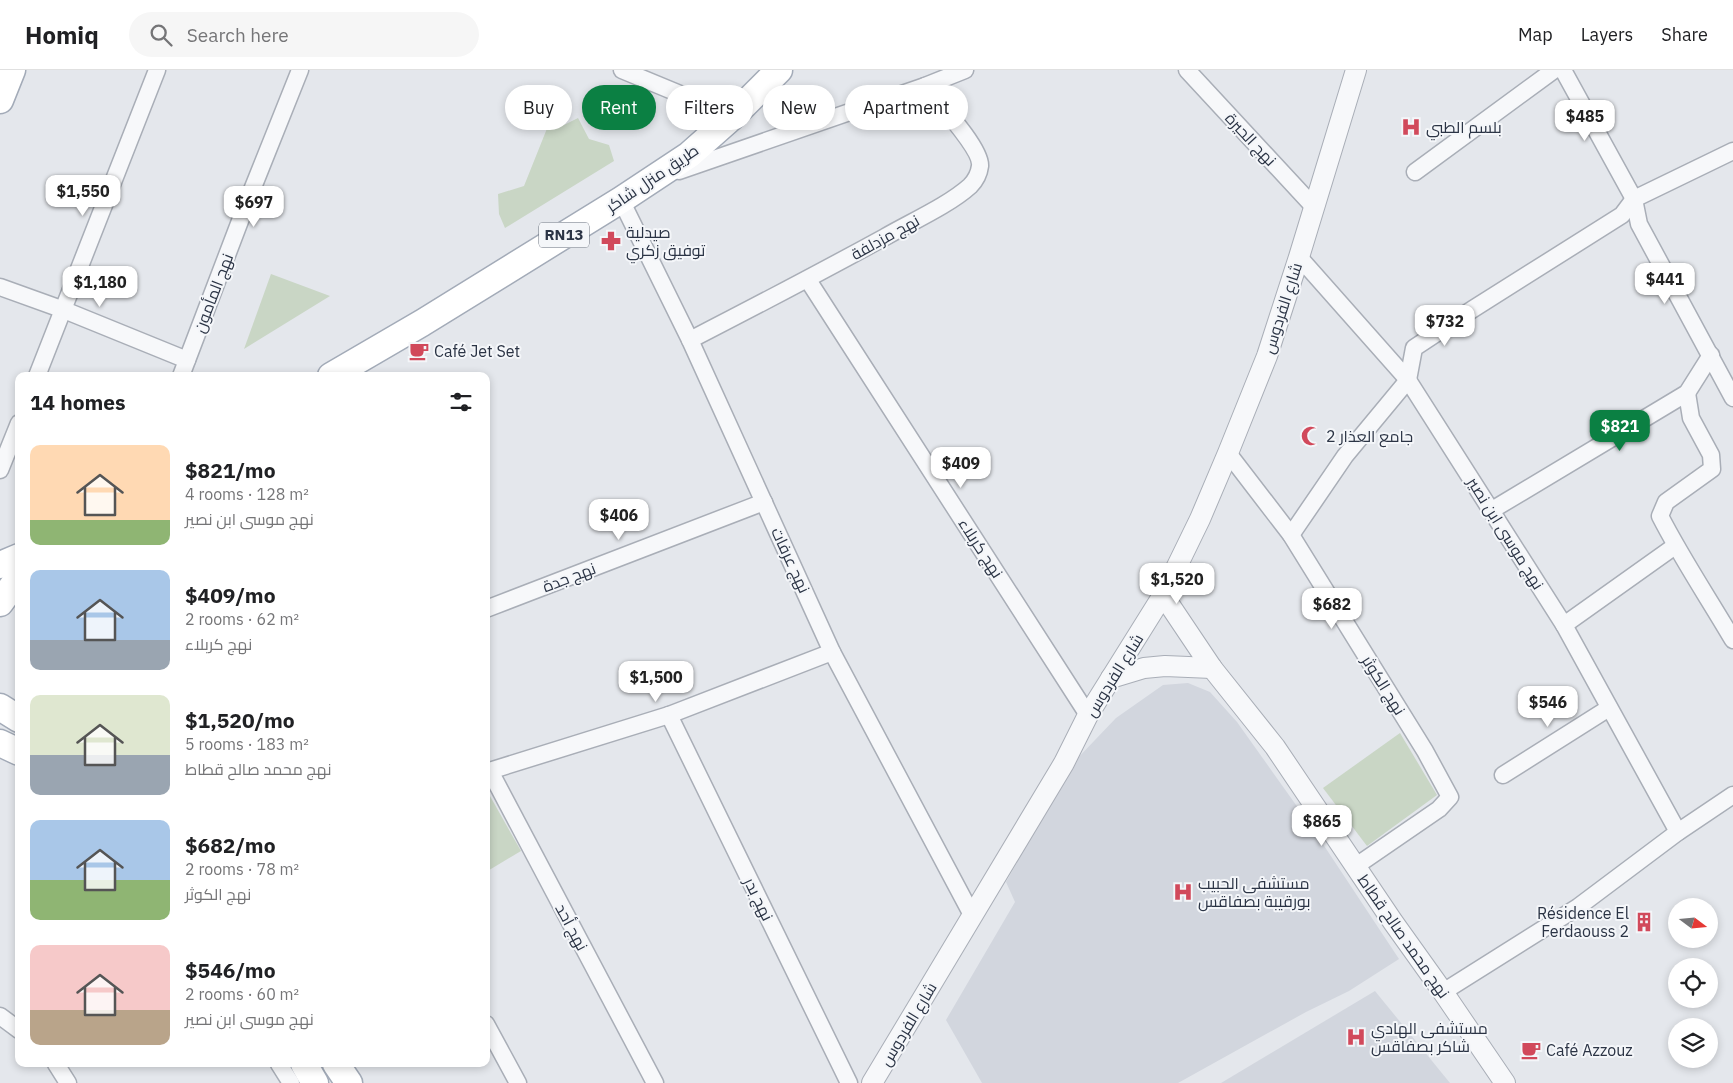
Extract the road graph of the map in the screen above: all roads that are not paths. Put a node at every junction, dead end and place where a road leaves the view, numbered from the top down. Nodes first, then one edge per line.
1 (12, 70) edge
2 (157, 70) edge
3 (300, 70) edge
4 (622, 70) edge
5 (779, 70) edge
6 (965, 70) edge
7 (1187, 70) edge
8 (1356, 70) edge
9 (1554, 70) edge
10 (1563, 70) edge
11 (928, 85) edge
12 (666, 88) edge
13 (753, 96) edge
14 (0, 100) edge
15 (845, 114) edge
16 (717, 130) edge
17 (961, 130) edge
18 (1732, 153) edge
19 (1415, 172) dead end
20 (646, 182) junction
21 (1634, 199) junction
22 (621, 200) junction
23 (1314, 208) junction
24 (1299, 257) junction
25 (808, 280) junction
26 (0, 287) edge
27 (64, 310) junction
28 (690, 340) junction
29 (1711, 355) junction
30 (187, 360) junction
31 (39, 372) edge
32 (182, 372) edge
33 (338, 372) edge
34 (1408, 380) junction
35 (1687, 393) junction
36 (1733, 398) edge
37 (15, 432) edge
38 (1228, 453) junction
39 (0, 470) edge
40 (764, 502) junction
41 (1492, 510) junction
42 (1291, 535) junction
43 (1675, 546) junction
44 (15, 558) edge
45 (0, 565) edge
46 (15, 579) edge
47 (15, 582) edge
48 (0, 588) edge
49 (1163, 595) junction
50 (0, 603) edge
51 (490, 608) edge
52 (1564, 625) junction
53 (1733, 640) edge
54 (832, 652) junction
55 (1212, 668) junction
56 (1111, 678) junction
57 (1610, 708) junction
58 (669, 715) junction
59 (1088, 715) junction
60 (0, 743) edge
61 (0, 747) edge
62 (15, 750) edge
63 (15, 759) edge
64 (490, 770) edge
65 (490, 775) edge
66 (1503, 775) dead end
67 (1733, 795) edge
68 (1678, 832) junction
69 (1356, 866) junction
70 (972, 915) junction
71 (1443, 992) junction
72 (0, 1016) edge
73 (15, 1027) edge
74 (490, 1031) edge
75 (58, 1067) edge
76 (281, 1067) edge
77 (306, 1067) edge
78 (338, 1067) edge
79 (68, 1083) edge
80 (291, 1083) edge
81 (315, 1083) edge
82 (349, 1083) edge
83 (518, 1083) edge
84 (656, 1083) edge
85 (849, 1083) edge
86 (872, 1083) edge
87 (1505, 1083) edge

1 - 14 main road
2 - 27 street
3 - 30 street, نهج المأمون
4 - 12 street
5 - 13 main road, طريق منزل شاكر / RN13
6 - 11 street
7 - 23 street, نهج الحيرة
8 - 23 street, شارع الفردوس
9 - 19 street
10 - 21 street
15 - 20 street
16 - 20 main road, طريق منزل شاكر / RN13
17 - 25 street, نهج مزدلفة
18 - 21 street
20 - 22 main road, طريق منزل شاكر / RN13
21 - 29 street
21 - 34 street
22 - 28 street, نهج عرفات
22 - 33 main road, طريق منزل شاكر / RN13
23 - 24 street, شارع الفردوس
24 - 34 street, نهج موسى ابن نصير
24 - 38 street, شارع الفردوس
25 - 28 street, نهج مزدلفة
25 - 59 street, نهج كربلاء
26 - 27 street
27 - 30 street
27 - 31 street
28 - 40 street, نهج عرفات
29 - 35 street
29 - 36 street
30 - 32 street, نهج المأمون
34 - 41 street, نهج موسى ابن نصير
34 - 42 street
35 - 41 street
35 - 43 street
37 - 39 street
38 - 42 street, نهج الكوثر
38 - 49 street, شارع الفردوس
40 - 51 street, نهج جدة
40 - 54 street, نهج عرفات
41 - 52 street, نهج موسى ابن نصير
42 - 69 street, نهج الكوثر
43 - 52 street
43 - 53 street
44 - 45 main road
46 - 48 main road
47 - 50 main road
49 - 55 street, نهج محمد صالح قطاط
49 - 56 street, شارع الفردوس
52 - 57 street, نهج موسى ابن نصير
54 - 58 street
54 - 70 street, نهج عرفات
55 - 56 street
55 - 69 street, نهج محمد صالح قطاط
56 - 59 street, شارع الفردوس
57 - 66 street
57 - 68 street, نهج موسى ابن نصير
58 - 64 street
58 - 85 street, نهج بدر
59 - 70 street, شارع الفردوس
60 - 62 main road
61 - 63 street
65 - 84 street, نهج أحد
67 - 68 street
68 - 71 street
69 - 71 street, نهج محمد صالح قطاط
70 - 86 street, شارع الفردوس
71 - 87 street, نهج محمد صالح قطاط
72 - 73 street
74 - 83 street
75 - 79 street
76 - 80 street
77 - 81 main road
78 - 82 main road

